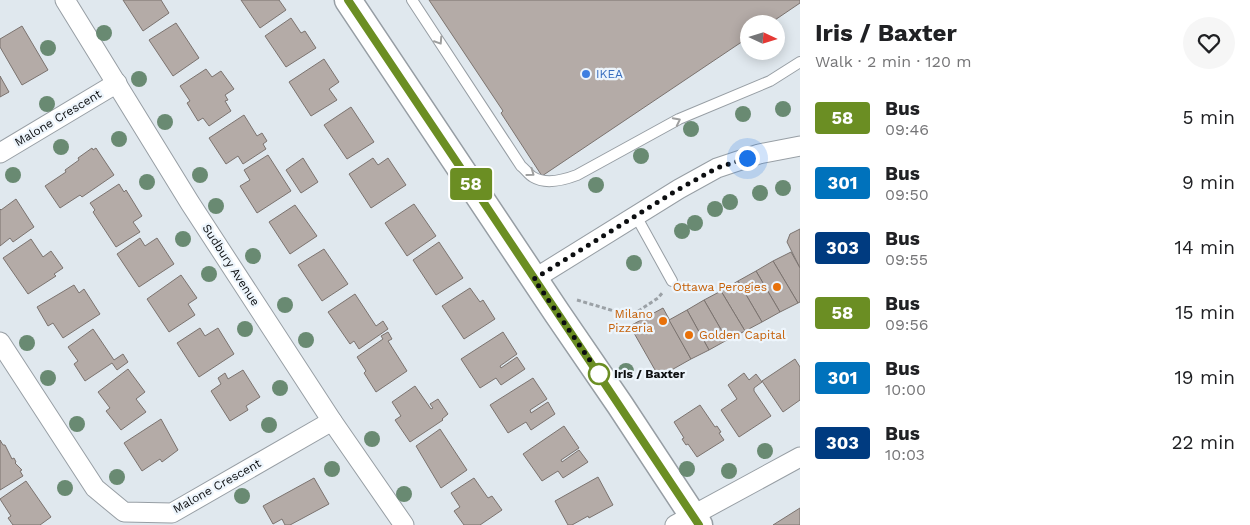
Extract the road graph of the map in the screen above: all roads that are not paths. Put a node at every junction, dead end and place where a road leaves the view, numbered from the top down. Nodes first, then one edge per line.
1 (65, 0) edge
2 (348, 0) edge
3 (412, 0) edge
4 (800, 62) edge
5 (117, 83) junction
6 (800, 146) edge
7 (0, 153) edge
8 (636, 216) junction
9 (534, 279) junction
10 (672, 281) road end
11 (0, 342) edge
12 (332, 421) junction
13 (800, 457) edge
14 (689, 522) edge
15 (404, 525) edge

1 - 5 street, Sudbury Avenue
2 - 9 street
3 -> 4 lane
5 - 7 street, Malone Crescent
5 - 12 street, Sudbury Avenue
6 - 8 street
8 - 9 street
8 - 10 lane
9 - 14 street
11 - 12 street, Malone Crescent
12 - 15 street, Sudbury Avenue
13 - 14 street

